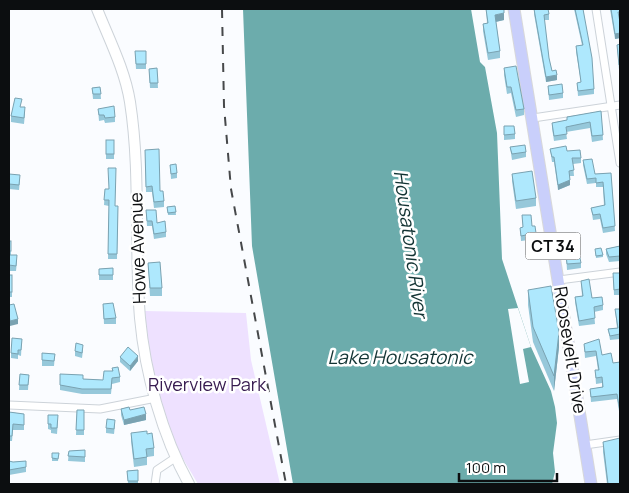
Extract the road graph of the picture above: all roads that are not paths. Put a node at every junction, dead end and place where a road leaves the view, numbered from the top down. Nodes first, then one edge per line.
1 (97, 9) edge
2 (514, 9) edge
3 (596, 9) edge
4 (616, 106) edge
5 (533, 118) junction
6 (620, 162) edge
7 (620, 272) edge
8 (559, 280) junction
9 (156, 398) junction
10 (9, 405) edge
11 (620, 440) edge
12 (585, 445) junction
13 (175, 458) junction
14 (155, 484) edge
15 (189, 484) edge
16 (591, 484) edge

1 - 9 main road, Howe Avenue
2 - 5 main road, Roosevelt Drive / CT 34
3 - 4 street
4 - 5 street
4 - 6 street
5 - 8 main road, Roosevelt Drive / CT 34
7 - 8 street
8 - 12 main road, Roosevelt Drive / CT 34
9 - 10 street
9 - 13 main road, Howe Avenue
11 - 12 street
12 - 16 main road, Roosevelt Drive / CT 34
13 - 14 street
13 - 15 main road, Howe Avenue

